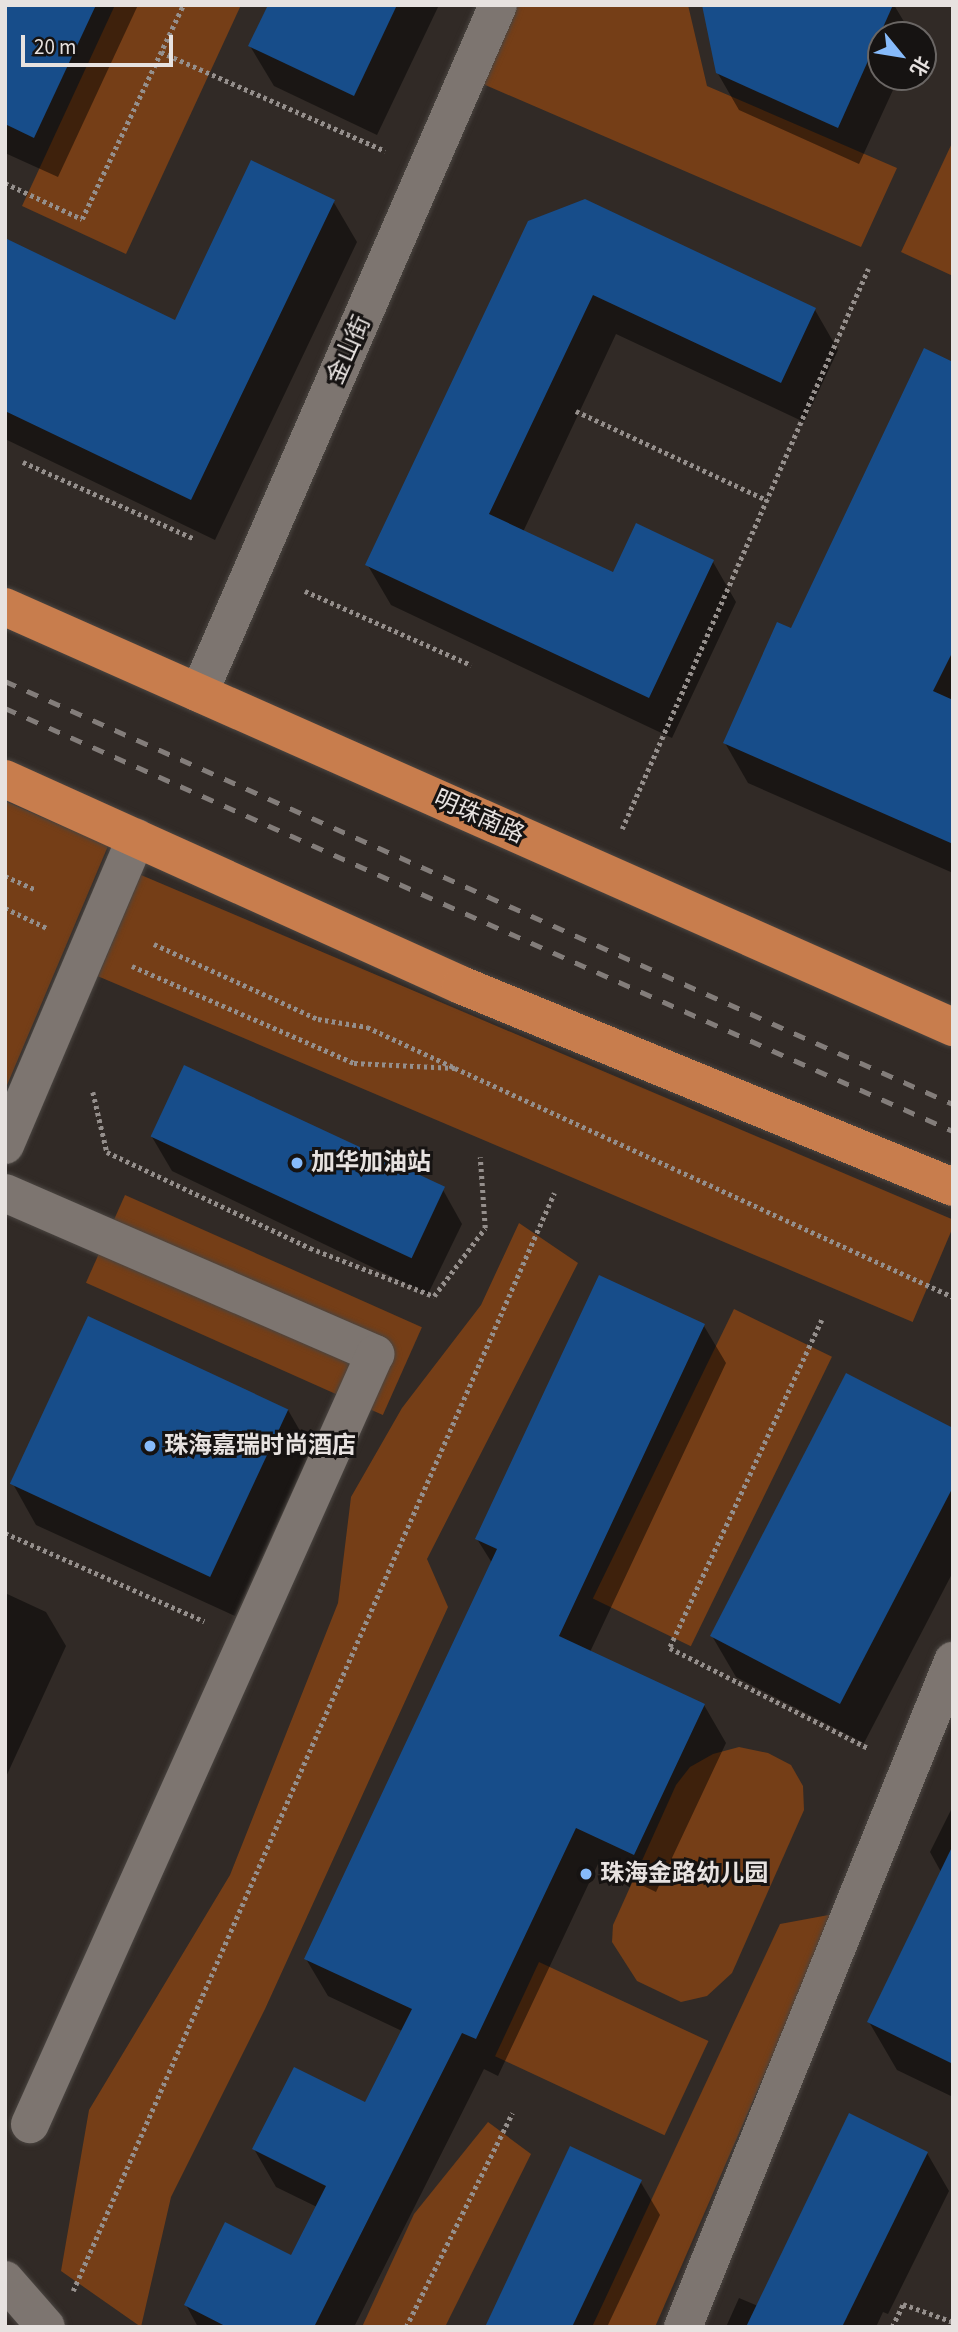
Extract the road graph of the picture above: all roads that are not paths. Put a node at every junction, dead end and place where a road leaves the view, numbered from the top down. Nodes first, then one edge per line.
1 (498, 5) edge
2 (5, 607) edge
3 (200, 694) junction
4 (5, 779) edge
5 (136, 838) junction
6 (953, 1027) edge
7 (5, 1145) edge
8 (953, 1187) edge
9 (5, 1193) edge
10 (953, 1661) edge
11 (30, 2124) dead end
12 (5, 2280) edge
13 (57, 2314) edge
14 (683, 2327) edge

1 - 3 street, 金山街
2 - 3 highway, 明珠南路
3 - 6 highway, 明珠南路
4 - 5 highway
5 - 7 street
5 - 8 highway
9 - 11 street
10 - 14 street
12 - 13 street

